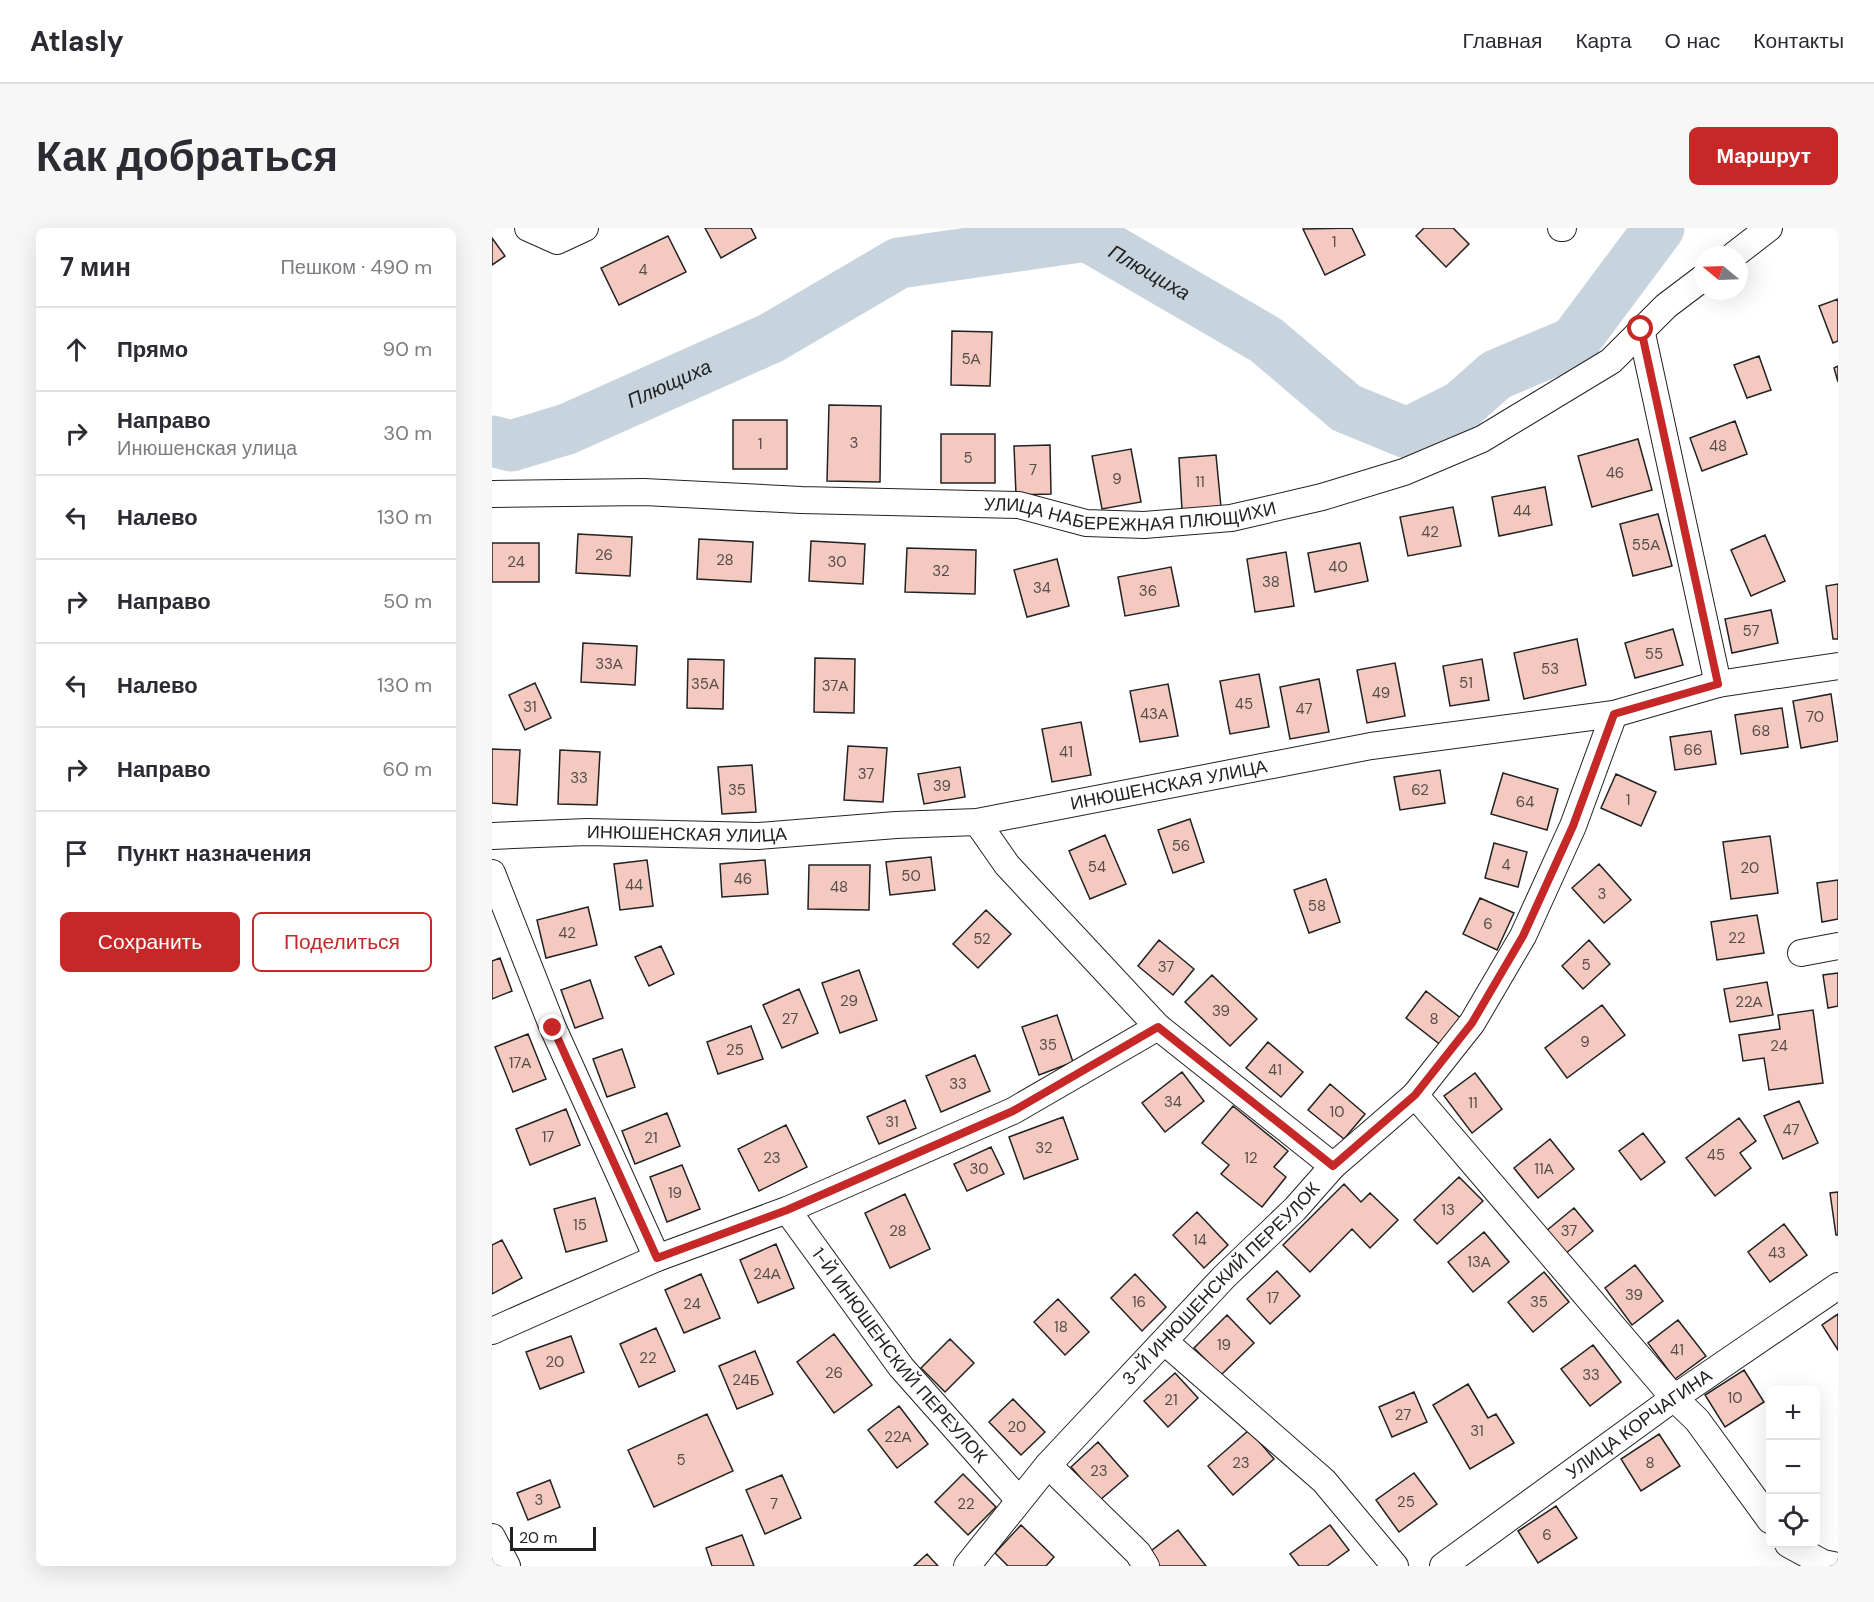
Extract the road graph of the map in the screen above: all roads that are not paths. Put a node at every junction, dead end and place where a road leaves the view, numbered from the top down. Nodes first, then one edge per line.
1 (528, 228) edge
2 (585, 228) edge
3 (1769, 228) edge
4 (1746, 246) edge
5 (1694, 285) edge
6 (1641, 329) junction
7 (492, 494) edge
8 (1838, 666) edge
9 (1718, 684) junction
10 (1614, 714) junction
11 (977, 822) junction
12 (492, 836) edge
13 (492, 873) edge
14 (1838, 946) edge
15 (1801, 953) dead end
16 (1158, 1027) junction
17 (1415, 1095) junction
18 (1333, 1166) junction
19 (787, 1210) junction
20 (657, 1258) junction
21 (1838, 1286) edge
22 (492, 1331) edge
23 (1165, 1342) junction
24 (1674, 1398) junction
25 (1048, 1465) junction
26 (1018, 1499) junction
27 (1766, 1515) edge
28 (492, 1537) edge
29 (1795, 1548) edge
30 (507, 1566) edge
31 (967, 1566) edge
32 (1146, 1566) edge
33 (1395, 1566) edge
34 (1443, 1566) edge
35 (1838, 1566) edge

1 - 2 street
3 - 4 street
5 - 6 street, УЛИЦА НАБЕРЕЖНАЯ ПЛЮЩИХИ
6 - 7 street, УЛИЦА НАБЕРЕЖНАЯ ПЛЮЩИХИ
6 - 9 street
8 - 9 street, ИНЮШЕНСКАЯ УЛИЦА
9 - 10 street, ИНЮШЕНСКАЯ УЛИЦА
10 - 11 street, ИНЮШЕНСКАЯ УЛИЦА
10 - 17 street, 3-Й ИНЮШЕНСКИЙ ПЕРЕУЛОК
11 - 12 street, ИНЮШЕНСКАЯ УЛИЦА
11 - 16 street
13 - 20 street
14 - 15 street
16 - 18 street
16 - 19 street
17 - 18 street, 3-Й ИНЮШЕНСКИЙ ПЕРЕУЛОК
17 - 24 street
18 - 23 street, 3-Й ИНЮШЕНСКИЙ ПЕРЕУЛОК
19 - 20 street
19 - 26 street, 1-Й ИНЮШЕНСКИЙ ПЕРЕУЛОК
20 - 22 street
21 - 24 street, УЛИЦА КОРЧАГИНА
23 - 25 street, 3-Й ИНЮШЕНСКИЙ ПЕРЕУЛОК
23 - 33 street
24 - 27 street
24 - 34 street, УЛИЦА КОРЧАГИНА
25 - 26 street, 3-Й ИНЮШЕНСКИЙ ПЕРЕУЛОК
25 - 32 street
26 - 31 street, 3-Й ИНЮШЕНСКИЙ ПЕРЕУЛОК
28 - 30 street
29 - 35 street

